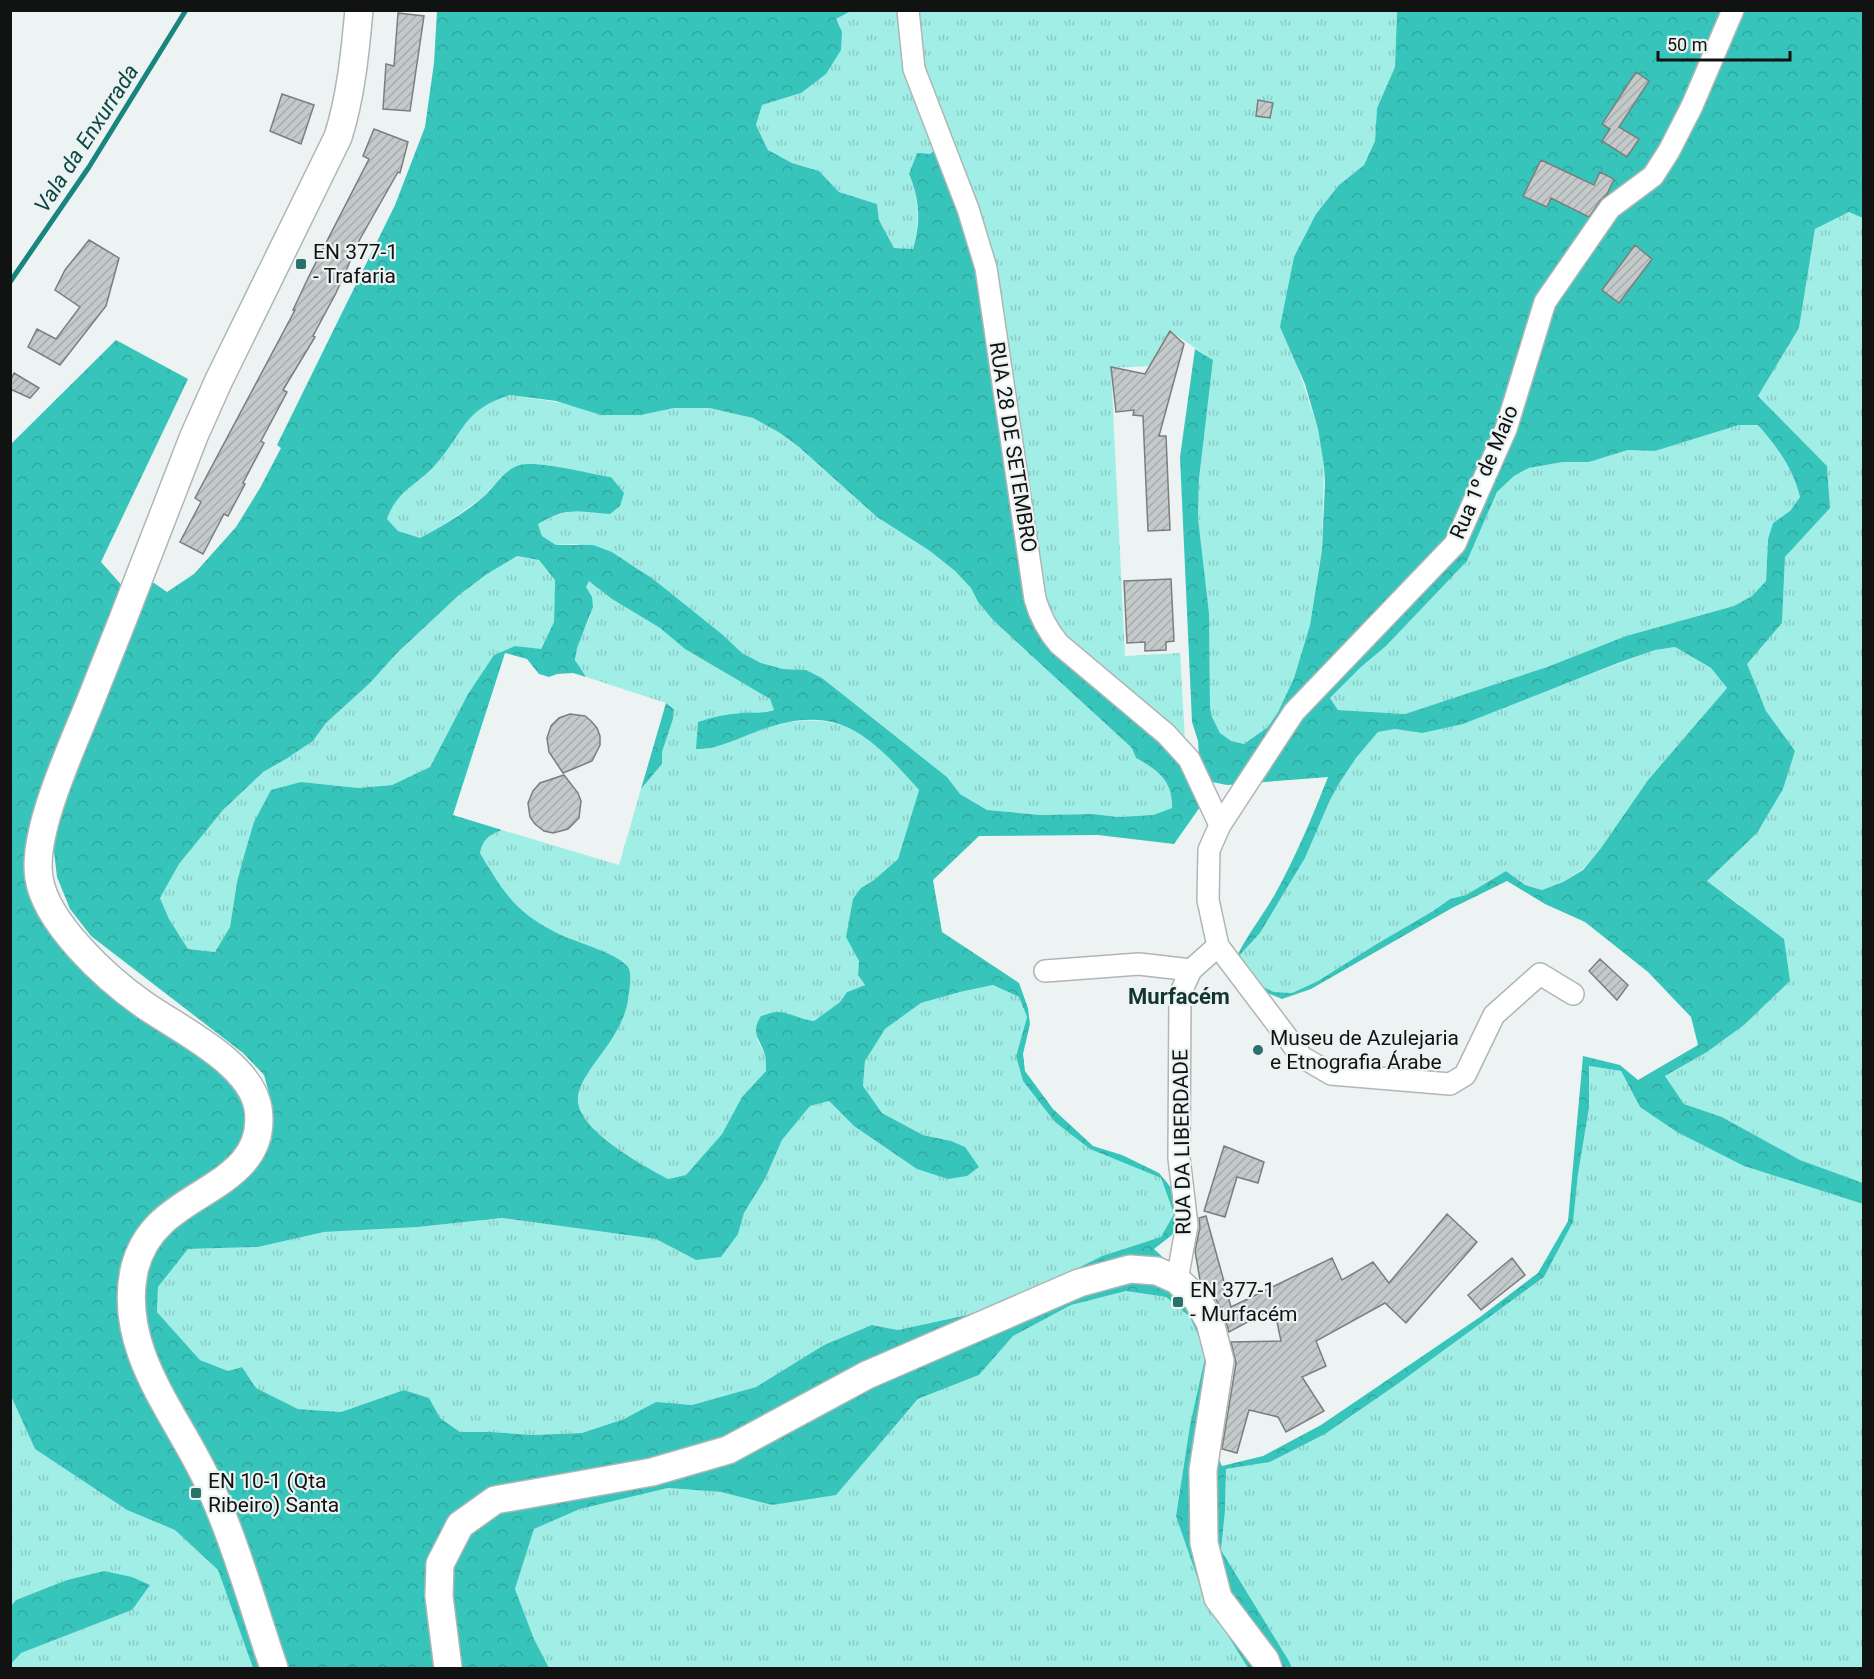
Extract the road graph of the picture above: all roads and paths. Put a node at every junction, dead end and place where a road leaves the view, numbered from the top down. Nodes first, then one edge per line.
1 (359, 10) edge
2 (908, 10) edge
3 (1733, 10) edge
4 (1220, 825) junction
5 (1218, 946) junction
6 (1045, 970) dead end
7 (1191, 970) junction
8 (1573, 994) dead end
9 (1177, 1280) junction
10 (274, 1668) edge
11 (448, 1668) edge
12 (1268, 1668) edge

1 - 10 main road
2 - 4 street, RUA 28 DE SETEMBRO
3 - 4 street, Rua 1º de Maio
4 - 5 street, Rua 1º de Maio
5 - 7 street
5 - 8 street
6 - 7 street
7 - 9 street, RUA DA LIBERDADE
9 - 11 main road
9 - 12 main road

